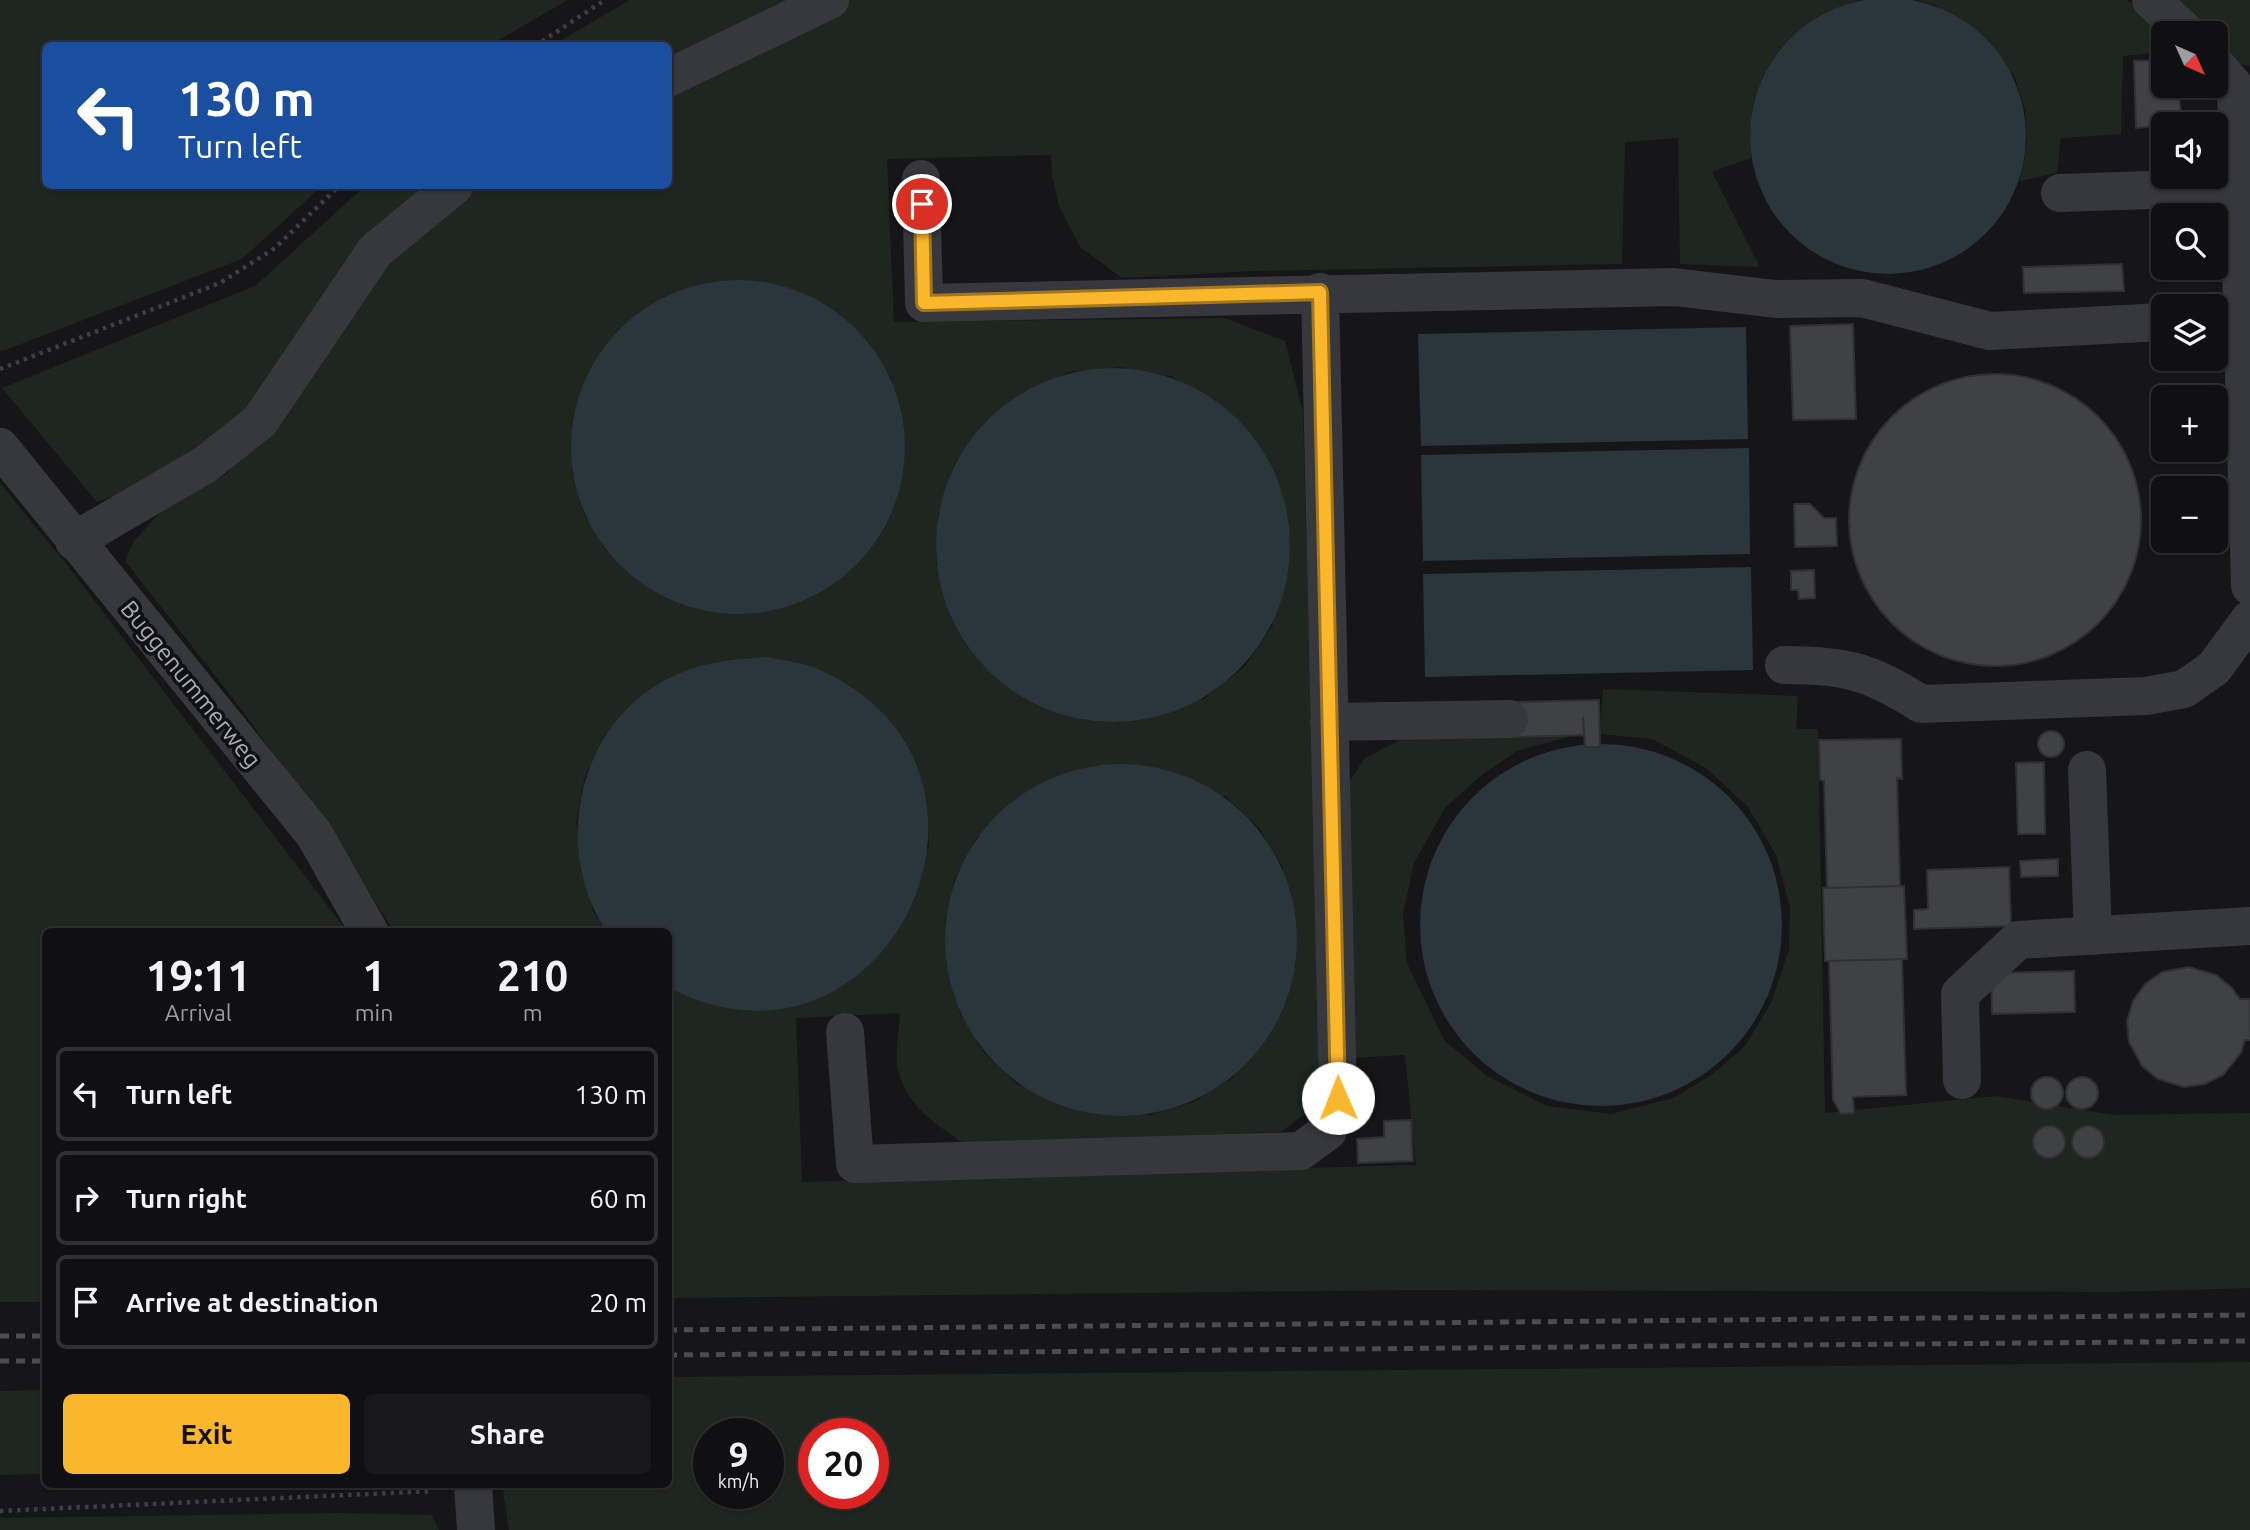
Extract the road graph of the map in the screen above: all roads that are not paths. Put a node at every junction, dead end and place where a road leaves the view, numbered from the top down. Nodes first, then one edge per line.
1 (830, 0) edge
2 (2151, 0) edge
3 (2174, 21) edge
4 (672, 76) edge
5 (2234, 80) edge
6 (921, 178) dead end
7 (2239, 187) junction
8 (450, 189) edge
9 (2060, 193) dead end
10 (1320, 292) junction
11 (2229, 318) edge
12 (2151, 323) edge
13 (0, 447) edge
14 (2248, 482) edge
15 (74, 541) junction
16 (2250, 586) edge
17 (2250, 619) edge
18 (1784, 665) dead end
19 (1509, 719) dead end
20 (1329, 722) junction
21 (2087, 770) dead end
22 (2250, 926) edge
23 (367, 928) edge
24 (2093, 936) junction
25 (845, 1032) dead end
26 (1962, 1080) dead end
27 (473, 1488) edge
28 (476, 1530) edge

1 - 4 street
2 - 3 street
5 - 7 street
6 - 10 street
7 - 9 street
7 - 11 street
8 - 15 street
10 - 12 street
10 - 20 street
11 - 14 street
13 - 15 street, Buggenummerweg
14 - 16 street
15 - 23 street, Buggenummerweg
17 - 18 street
19 - 20 street
20 - 25 street
21 - 24 street
22 - 24 street
24 - 26 street
27 - 28 street

